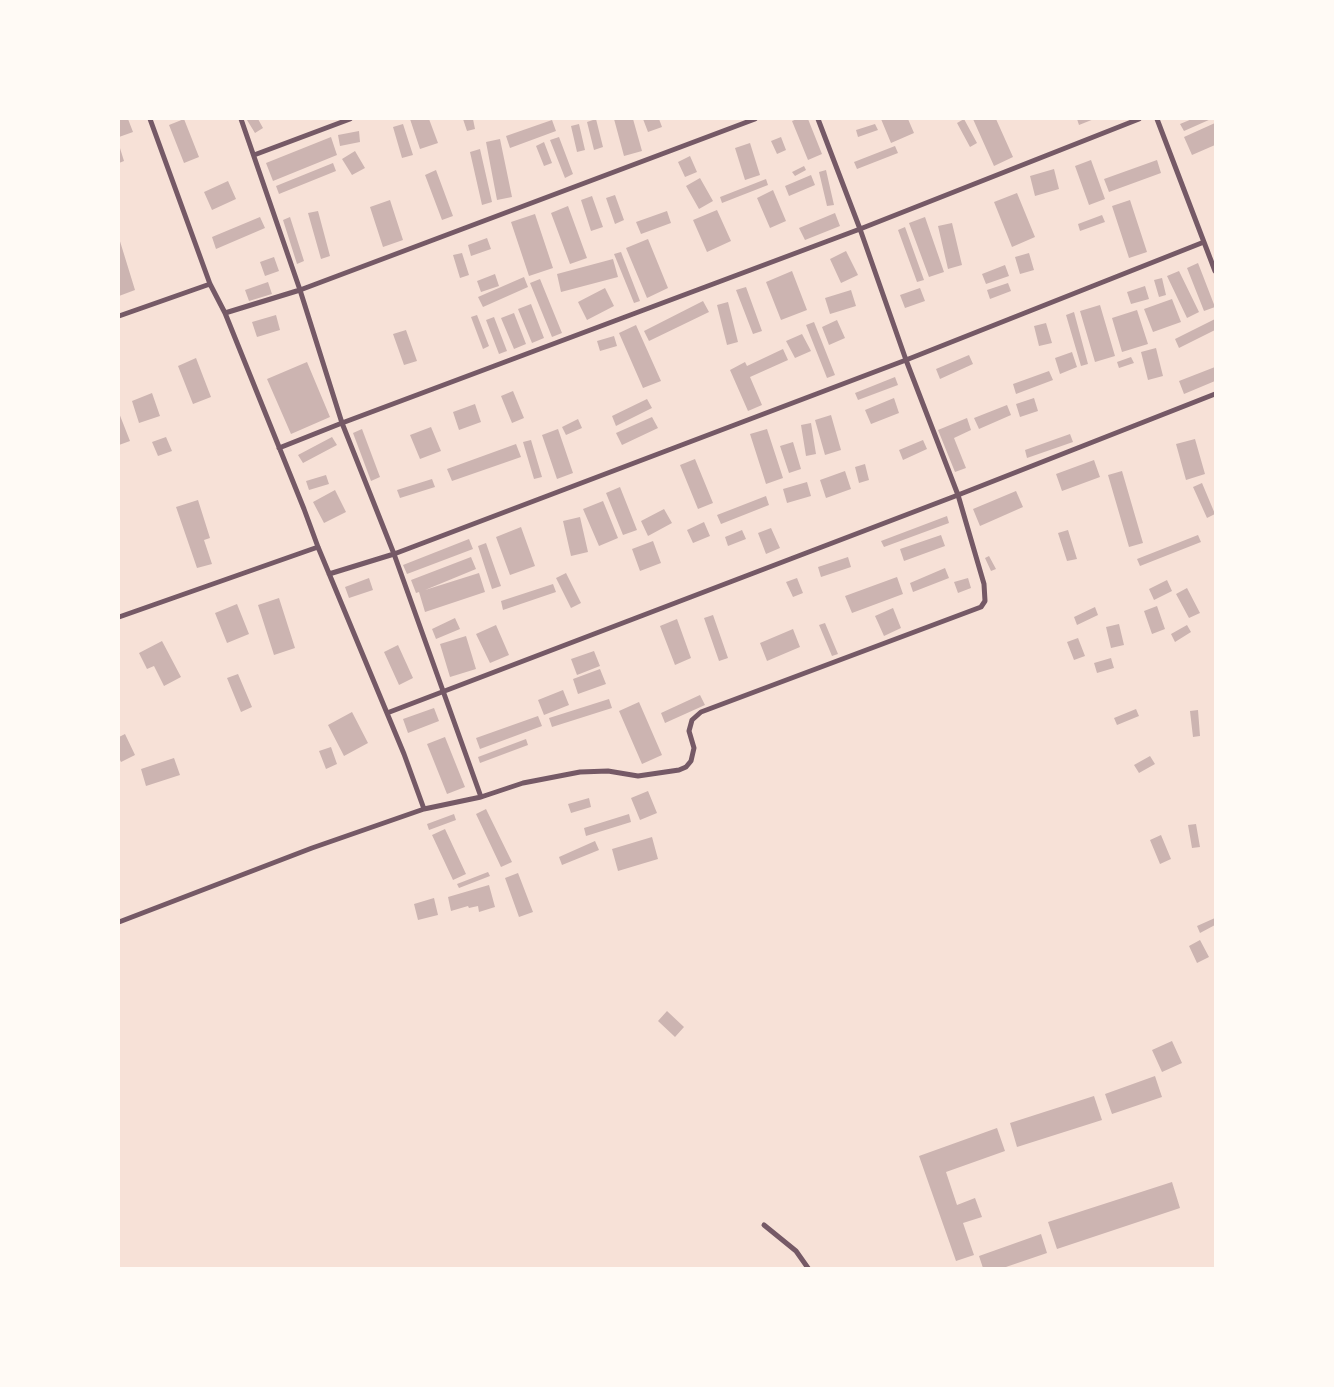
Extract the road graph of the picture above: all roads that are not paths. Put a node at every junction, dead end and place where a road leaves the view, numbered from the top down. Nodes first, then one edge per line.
1 (150, 119) edge
2 (240, 119) edge
3 (350, 119) edge
4 (755, 119) edge
5 (818, 119) edge
6 (1139, 119) edge
7 (1157, 119) edge
8 (254, 154) junction
9 (860, 229) junction
10 (1204, 242) junction
11 (1215, 271) edge
12 (210, 284) junction
13 (300, 290) junction
14 (224, 313) junction
15 (119, 316) edge
16 (906, 360) junction
17 (1215, 394) edge
18 (342, 423) junction
19 (279, 448) junction
20 (958, 495) junction
21 (318, 547) junction
22 (394, 554) junction
23 (328, 574) junction
24 (119, 617) edge
25 (444, 691) junction
26 (387, 713) junction
27 (481, 797) junction
28 (424, 809) junction
29 (119, 922) edge
30 (764, 1225) dead end
31 (808, 1268) edge

1 - 12 street
2 - 8 street
3 - 8 street
4 - 13 street
5 - 9 street
6 - 9 street
7 - 10 street
8 - 13 street
9 - 16 street
9 - 18 street
10 - 11 street
10 - 16 street
12 - 14 street
12 - 15 street
13 - 14 street
13 - 18 street
14 - 19 street
16 - 20 street
16 - 22 street
17 - 20 street
18 - 19 street
18 - 22 street
19 - 21 street
20 - 25 street
20 - 27 street
21 - 23 street
21 - 24 street
22 - 23 street
22 - 25 street
23 - 26 street
25 - 26 street
25 - 27 street
26 - 28 street
27 - 28 street
28 - 29 street
30 - 31 street

